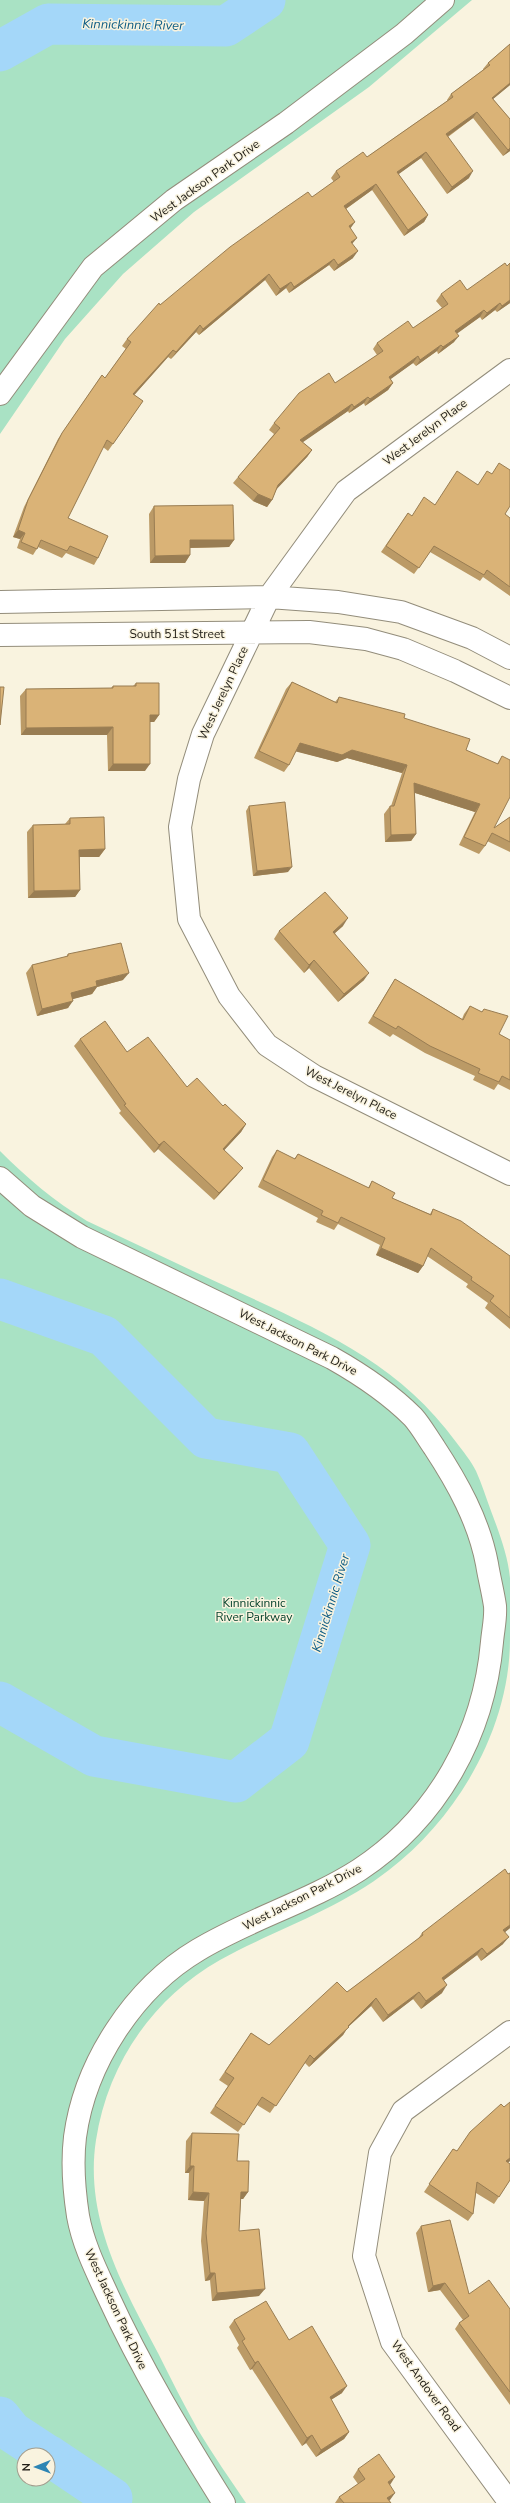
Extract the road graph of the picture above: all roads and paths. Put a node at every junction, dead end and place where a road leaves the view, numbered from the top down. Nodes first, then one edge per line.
1 (443, 0) edge
2 (510, 370) edge
3 (0, 394) edge
4 (269, 597) junction
5 (0, 602) edge
6 (251, 634) junction
7 (0, 635) edge
8 (510, 658) edge
9 (510, 698) edge
10 (510, 1174) edge
11 (0, 1178) edge
12 (502, 1607) edge
13 (510, 2032) edge
14 (224, 2503) edge
15 (510, 2503) edge

1 - 3 street, West Jackson Park Drive
2 - 4 street, West Jerelyn Place
4 - 5 street
4 - 6 street, West Jerelyn Place
4 - 8 street
6 - 7 street, South 51st Street
6 - 9 street, South 51st Street
6 - 10 street, West Jerelyn Place
11 - 12 street, West Jackson Park Drive
12 - 14 street, West Jackson Park Drive
13 - 15 street, West Andover Road

